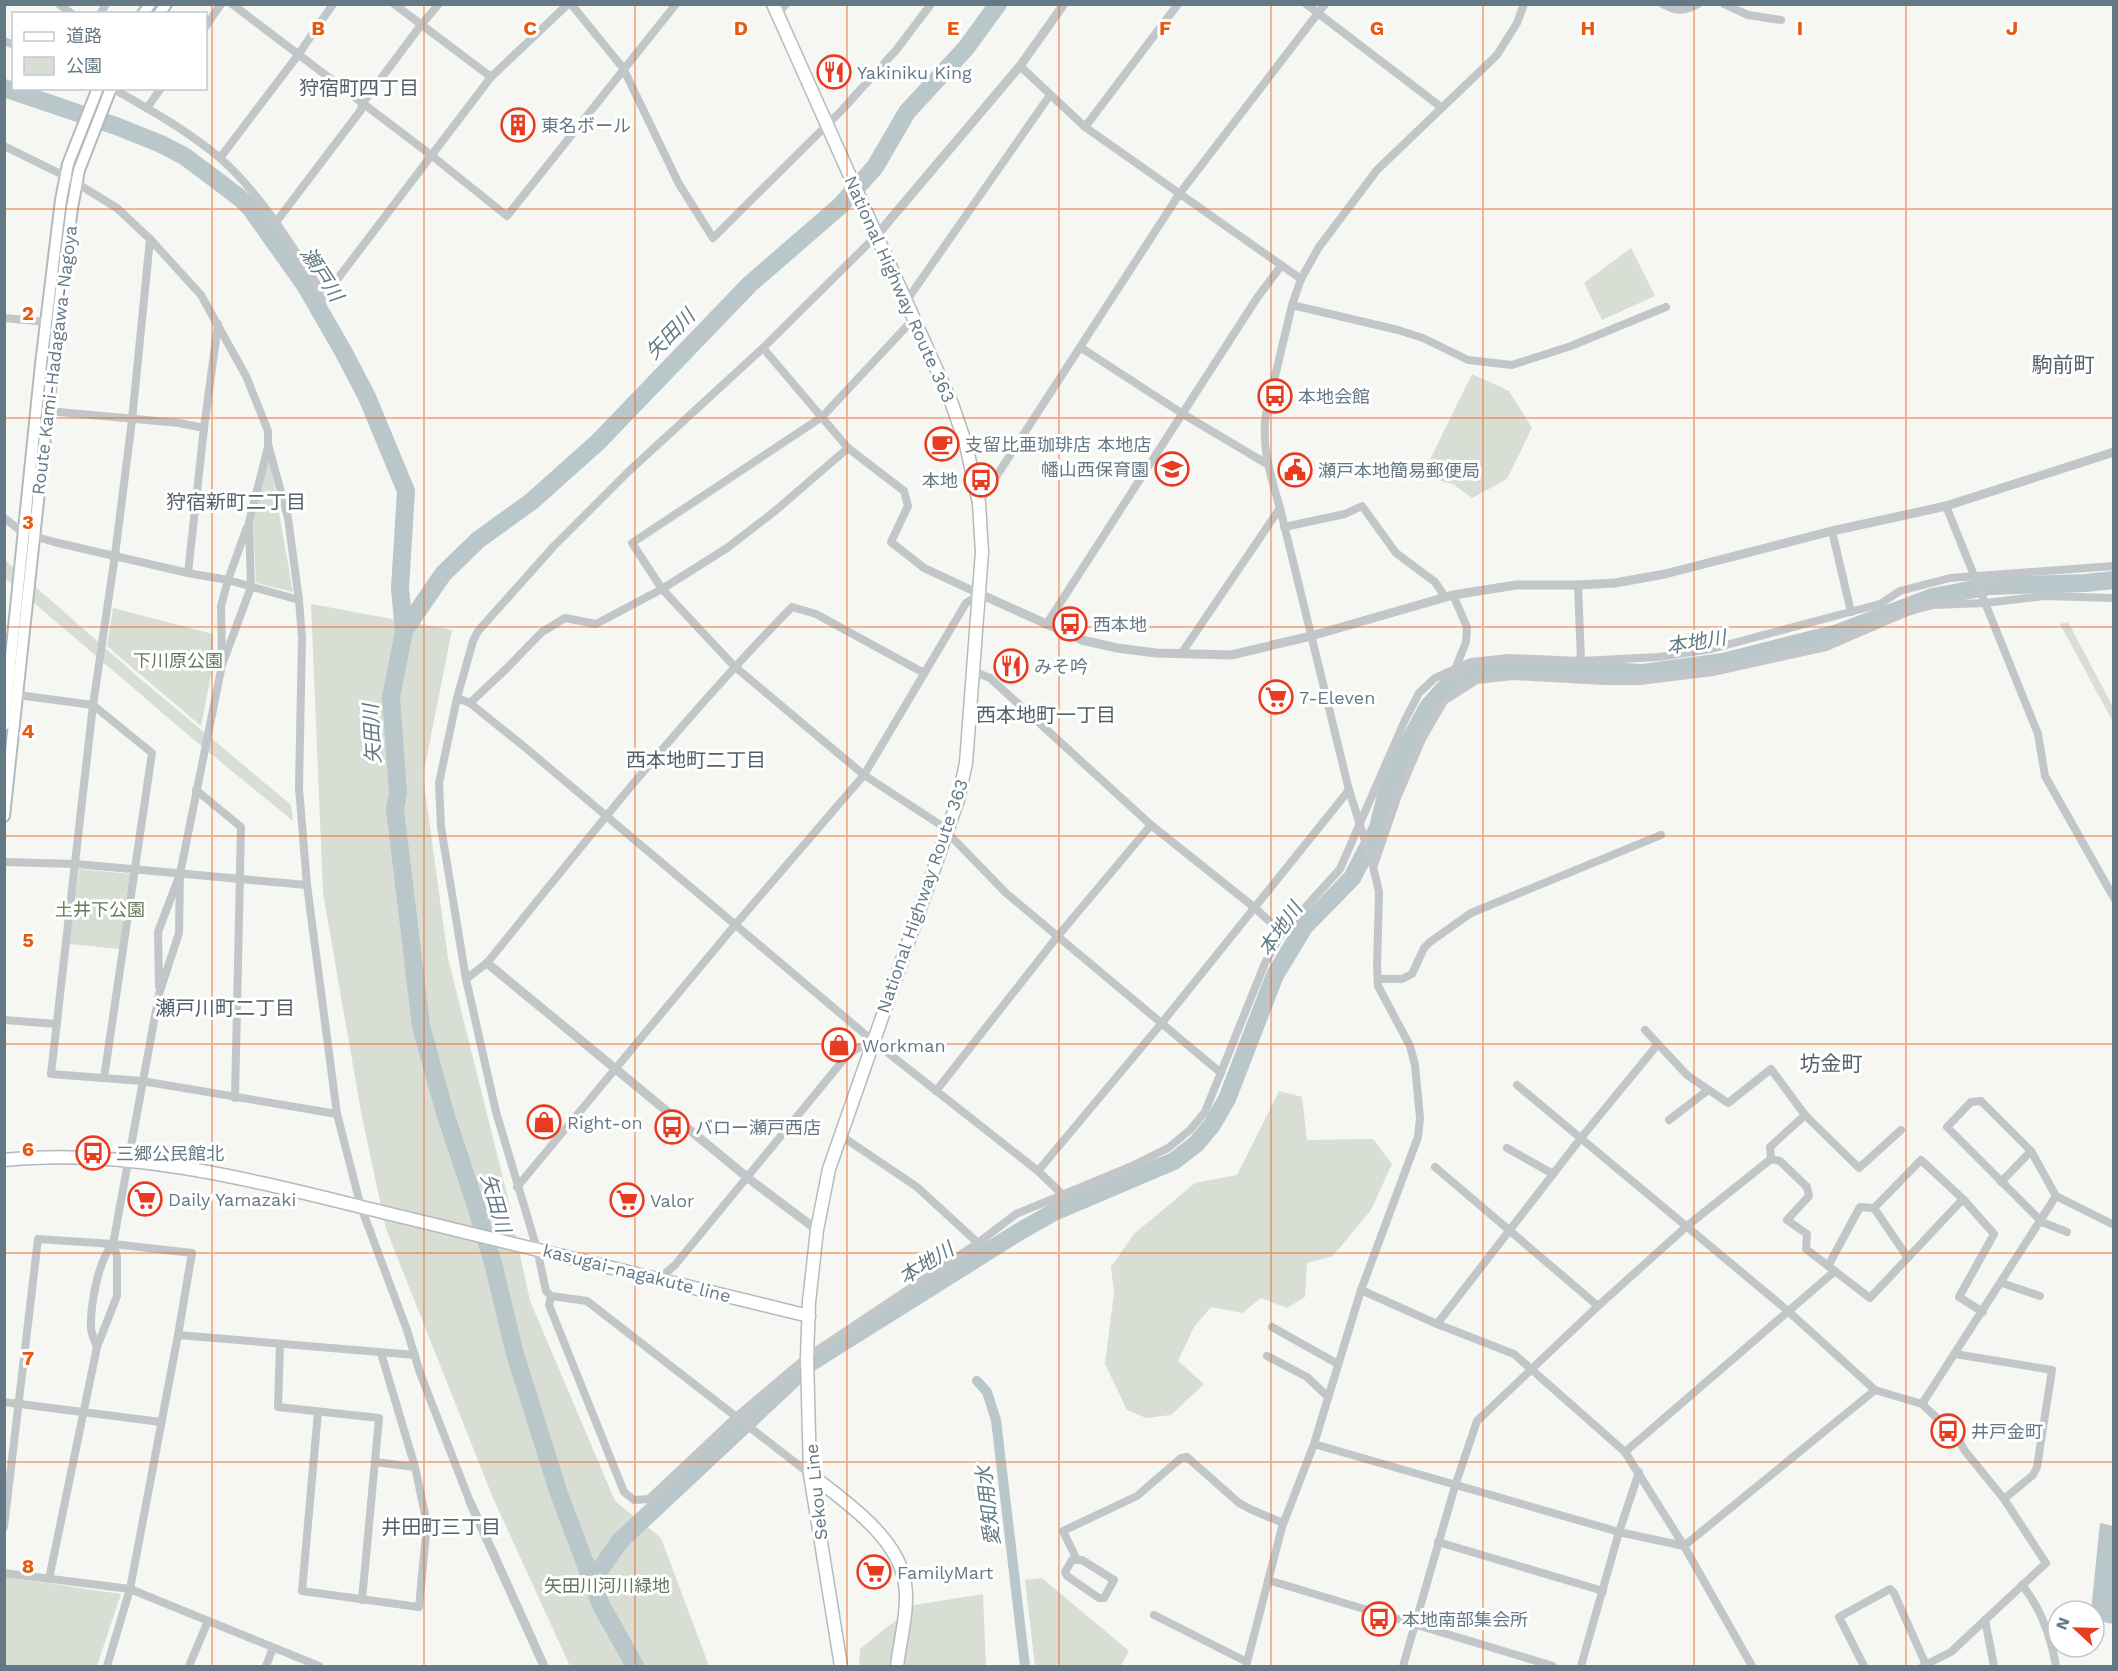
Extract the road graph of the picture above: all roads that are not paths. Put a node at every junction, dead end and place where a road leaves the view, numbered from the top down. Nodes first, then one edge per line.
1 (221, 4) edge
2 (232, 4) edge
3 (333, 4) edge
4 (394, 4) edge
5 (439, 4) edge
6 (570, 4) edge
7 (676, 4) edge
8 (931, 4) edge
9 (1064, 4) edge
10 (1178, 4) edge
11 (1306, 4) edge
12 (1325, 4) edge
13 (1524, 4) edge
14 (1664, 4) edge
15 (1698, 4) edge
16 (1724, 4) edge
17 (779, 8) edge
18 (1318, 14) junction
19 (1781, 20) dead end
20 (207, 25) edge
21 (421, 25) junction
22 (298, 55) junction
23 (1020, 66) junction
24 (623, 68) junction
25 (491, 77) junction
26 (160, 90) edge
27 (105, 91) edge
28 (1050, 95) junction
29 (362, 104) junction
30 (1441, 107) junction
31 (147, 108) junction
32 (827, 127) junction
33 (1085, 127) junction
34 (4, 146) edge
35 (431, 155) junction
36 (220, 158) junction
37 (65, 176) junction
38 (76, 183) junction
39 (1180, 193) junction
40 (276, 222) junction
41 (876, 231) junction
42 (150, 239) junction
43 (1281, 266) junction
44 (1301, 279) junction
45 (907, 300) junction
46 (1292, 305) junction
47 (1666, 307) dead end
48 (4, 318) edge
49 (916, 321) junction
50 (47, 322) junction
51 (218, 323) junction
52 (1080, 347) junction
53 (763, 348) junction
54 (48, 411) junction
55 (1183, 414) junction
56 (822, 417) junction
57 (132, 420) junction
58 (204, 428) junction
59 (268, 444) junction
60 (848, 448) junction
61 (2114, 452) edge
62 (1267, 464) junction
63 (979, 503) junction
64 (1946, 506) junction
65 (1280, 508) junction
66 (4, 518) edge
67 (249, 522) junction
68 (1284, 527) junction
69 (1832, 531) junction
70 (29, 535) junction
71 (115, 555) junction
72 (2114, 566) edge
73 (188, 573) junction
74 (1973, 576) junction
75 (228, 580) junction
76 (1578, 585) junction
77 (250, 587) junction
78 (662, 589) junction
79 (980, 594) junction
80 (1449, 596) junction
81 (2114, 598) edge
82 (299, 600) junction
83 (1985, 603) junction
84 (1851, 612) junction
85 (1046, 625) junction
86 (1311, 636) junction
87 (1181, 654) junction
88 (1581, 661) junction
89 (222, 665) junction
90 (734, 666) junction
91 (1456, 668) junction
92 (973, 671) junction
93 (924, 673) junction
94 (1461, 688) junction
95 (18, 695) junction
96 (457, 698) junction
97 (470, 703) junction
98 (93, 705) junction
99 (4, 725) edge
100 (864, 775) junction
101 (196, 790) junction
102 (1349, 790) junction
103 (4, 816) edge
104 (607, 816) junction
105 (1360, 822) junction
106 (1151, 825) junction
107 (947, 832) junction
108 (1661, 836) dead end
109 (4, 862) edge
110 (76, 864) junction
111 (1373, 866) junction
112 (136, 870) junction
113 (180, 874) junction
114 (240, 878) junction
115 (307, 885) junction
116 (2114, 898) edge
117 (1255, 908) junction
118 (735, 926) junction
119 (1282, 933) junction
120 (1057, 937) junction
121 (487, 963) junction
122 (466, 979) junction
123 (1378, 979) junction
124 (159, 994) junction
125 (4, 1020) edge
126 (57, 1024) junction
127 (1161, 1024) junction
128 (1645, 1030) dead end
129 (873, 1041) junction
130 (1658, 1044) junction
131 (616, 1069) junction
132 (1221, 1073) junction
133 (104, 1078) junction
134 (142, 1081) junction
135 (1517, 1085) dead end
136 (1708, 1090) junction
137 (936, 1091) junction
138 (235, 1098) junction
139 (337, 1114) junction
140 (1805, 1115) junction
141 (1669, 1120) dead end
142 (1901, 1130) dead end
143 (840, 1136) junction
144 (1581, 1137) junction
145 (1507, 1148) dead end
146 (2031, 1151) junction
147 (1772, 1159) junction
148 (4, 1160) edge
149 (128, 1160) junction
150 (1435, 1167) dead end
151 (1038, 1172) junction
152 (1553, 1174) junction
153 (748, 1178) junction
154 (2001, 1182) junction
155 (517, 1187) junction
156 (1063, 1195) junction
157 (2056, 1196) junction
158 (1963, 1199) junction
159 (364, 1208) junction
160 (1874, 1208) junction
161 (2042, 1222) junction
162 (1687, 1226) junction
163 (2114, 1226) edge
164 (1510, 1229) junction
165 (817, 1230) junction
166 (2067, 1232) dead end
167 (978, 1243) junction
168 (113, 1244) junction
169 (533, 1248) junction
170 (1908, 1258) junction
171 (1831, 1268) junction
172 (659, 1279) junction
173 (2002, 1283) junction
174 (1360, 1290) junction
175 (551, 1296) junction
176 (2040, 1296) dead end
177 (1598, 1306) junction
178 (1788, 1311) junction
179 (1983, 1312) junction
180 (808, 1316) junction
181 (1437, 1324) junction
182 (1272, 1327) dead end
183 (178, 1335) junction
184 (280, 1345) junction
185 (97, 1347) junction
186 (381, 1353) junction
187 (1955, 1354) junction
188 (415, 1355) junction
189 (1266, 1356) dead end
190 (807, 1359) junction
191 (1338, 1364) junction
192 (1531, 1368) junction
193 (1875, 1390) junction
194 (1328, 1397) junction
195 (4, 1402) edge
196 (18, 1402) junction
197 (1923, 1404) junction
198 (318, 1412) junction
199 (82, 1413) junction
200 (736, 1417) junction
201 (161, 1422) junction
202 (1314, 1444) junction
203 (1625, 1452) junction
204 (375, 1462) junction
205 (415, 1467) junction
206 (1639, 1472) junction
207 (810, 1474) junction
208 (1455, 1486) junction
209 (2004, 1499) junction
210 (471, 1502) joint
211 (1283, 1523) junction
212 (4, 1527) edge
213 (1619, 1532) junction
214 (1438, 1542) junction
215 (1684, 1546) junction
216 (1077, 1560) junction
217 (4, 1573) edge
218 (49, 1580) junction
219 (1268, 1580) junction
220 (2022, 1585) junction
221 (130, 1589) junction
222 (1603, 1591) junction
223 (362, 1600) junction
224 (1154, 1615) dead end
225 (1985, 1620) junction
226 (208, 1621) junction
227 (1415, 1625) junction
228 (273, 1648) junction
229 (1246, 1664) edge
230 (106, 1666) edge
231 (189, 1666) edge
232 (266, 1666) edge
233 (319, 1666) edge
234 (544, 1666) edge
235 (841, 1666) edge
236 (897, 1666) edge
237 (1403, 1666) edge
238 (1553, 1666) edge
239 (1581, 1666) edge
240 (1752, 1666) edge
241 (1864, 1666) edge
242 (1925, 1666) edge
243 (1994, 1666) edge
244 (2056, 1666) edge

1 - 20 street
2 - 22 street
3 - 22 street
4 - 21 street
5 - 21 street
6 - 24 street
6 - 25 street
7 - 24 street
8 - 32 street
9 - 23 street
10 - 33 street
11 - 18 street
12 - 18 street
13 - 30 street
14 - 15 street
16 - 19 street
17 - 32 main road, National Highway Route 363
18 - 30 street
18 - 39 street
21 - 25 street
21 - 29 street
22 - 29 street
22 - 36 street
23 - 28 street
23 - 41 street
24 - 32 street
24 - 35 street
25 - 35 street
26 - 31 street
27 - 31 street
27 - 37 main road, Route Kami-Hadagawa-Nagoya
27 - 38 main road, Route Kami-Hadagawa-Nagoya
28 - 33 street
28 - 45 street
29 - 35 street
29 - 40 street
30 - 44 street
31 - 36 street
32 - 41 main road, National Highway Route 363
33 - 39 street
34 - 37 street
35 - 40 street
36 - 40 street
37 - 38 street
37 - 50 main road, Route Kami-Hadagawa-Nagoya
38 - 42 street
38 - 54 main road, Route Kami-Hadagawa-Nagoya
39 - 43 street
39 - 52 street
41 - 45 main road, National Highway Route 363
41 - 53 street
42 - 51 street
42 - 57 street
43 - 44 street
43 - 55 street
44 - 46 street
45 - 49 main road, National Highway Route 363
46 - 47 street
46 - 62 street
48 - 50 street
49 - 56 street
49 - 63 main road, National Highway Route 363
50 - 70 main road, Route Kami-Hadagawa-Nagoya
51 - 58 street
51 - 59 street
52 - 55 street
52 - 63 street
53 - 56 street
53 - 96 street
54 - 57 street
54 - 70 main road, Route Kami-Hadagawa-Nagoya
55 - 62 street
55 - 85 street
56 - 60 street
56 - 78 street
57 - 58 street
57 - 71 street
58 - 73 street
59 - 67 street
59 - 82 street
60 - 78 street
60 - 79 street
61 - 64 street
62 - 65 street
63 - 79 main road, National Highway Route 363
64 - 69 street
64 - 74 street
65 - 68 street
65 - 87 street
66 - 70 street
67 - 75 street
67 - 77 street
68 - 80 street
68 - 86 street
69 - 76 street
69 - 84 street
70 - 71 street
70 - 95 main road, Route Kami-Hadagawa-Nagoya
70 - 99 main road, Route Kami-Hadagawa-Nagoya
71 - 73 street
71 - 98 street
72 - 74 street
73 - 75 street
74 - 83 street
74 - 84 street
75 - 77 street
75 - 89 street
76 - 80 street
76 - 88 street
77 - 82 street
77 - 89 street
78 - 90 street
78 - 97 street
79 - 85 street
79 - 92 main road, National Highway Route 363
79 - 93 street
80 - 86 street
80 - 91 street
81 - 83 street
82 - 115 street
83 - 94 street
83 - 116 street
84 - 88 street
85 - 87 street
86 - 87 street
86 - 102 street
88 - 91 street
89 - 101 street
90 - 93 street
90 - 100 street
90 - 104 street
91 - 94 street
91 - 105 street
92 - 106 street
92 - 107 main road, National Highway Route 363
93 - 100 street
94 - 111 street
95 - 98 street
95 - 103 main road, Route Kami-Hadagawa-Nagoya
96 - 97 street
96 - 122 street
97 - 104 street
98 - 110 street
98 - 112 street
100 - 107 street
100 - 118 street
101 - 113 street
101 - 114 street
102 - 105 street
102 - 117 street
104 - 118 street
104 - 121 street
105 - 111 street
105 - 119 street
106 - 117 street
106 - 120 street
107 - 120 street
107 - 129 main road, National Highway Route 363
108 - 123 street
109 - 110 street
110 - 112 street
110 - 126 street
111 - 123 street
112 - 113 street
112 - 133 street
113 - 114 street
113 - 124 street
113 - 124 street
114 - 115 street
114 - 138 street
115 - 139 street
117 - 119 street
117 - 127 street
118 - 129 street
118 - 131 street
119 - 132 street
120 - 127 street
120 - 137 street
121 - 122 street
121 - 131 street
122 - 155 street
123 - 174 street
124 - 134 street
125 - 126 street
126 - 133 street
127 - 132 street
127 - 151 street
128 - 130 street
129 - 137 street
129 - 143 main road, National Highway Route 363
129 - 153 street
130 - 136 street
130 - 144 street
131 - 153 street
131 - 155 street
132 - 156 street
133 - 134 street
134 - 138 street
134 - 149 street
135 - 144 street
136 - 140 street
136 - 141 street
137 - 151 street
138 - 139 street
139 - 159 street
140 - 142 street
140 - 147 street
143 - 165 main road, National Highway Route 363
143 - 167 street
144 - 152 street
144 - 162 street
145 - 152 street
146 - 154 street
146 - 154 street
146 - 157 street
147 - 162 street
147 - 171 street
148 - 149 main road, kasugai-nagakute line
149 - 159 main road, kasugai-nagakute line
149 - 168 street
150 - 164 street
151 - 156 street
152 - 164 street
153 - 165 street
153 - 172 street
154 - 161 street
155 - 169 street
156 - 167 street
157 - 161 street
157 - 163 street
158 - 160 street
158 - 170 street
158 - 179 street
159 - 169 main road, kasugai-nagakute line
159 - 188 street
160 - 170 street
160 - 171 street
161 - 166 street
161 - 173 street
162 - 177 street
162 - 178 street
164 - 177 street
164 - 181 street
165 - 180 main road, National Highway Route 363
167 - 190 street
168 - 183 street
168 - 185 street
168 - 185 street
168 - 196 street
169 - 172 main road, kasugai-nagakute line
169 - 175 street
170 - 171 street
171 - 178 street
172 - 180 main road, kasugai-nagakute line
173 - 176 street
173 - 179 street
174 - 181 street
174 - 191 street
175 - 200 street
175 - 200 street
177 - 192 street
178 - 193 street
178 - 203 street
179 - 187 street
180 - 190 main road, Sekou Line
181 - 192 street
182 - 191 street
183 - 184 street
183 - 201 street
184 - 186 street
184 - 198 street
185 - 199 street
186 - 188 street
186 - 205 street
187 - 197 street
187 - 209 street
188 - 210 street
189 - 194 street
190 - 200 street
190 - 207 main road, Sekou Line
191 - 194 street
192 - 203 street
192 - 208 street
193 - 197 street
193 - 215 street
194 - 202 street
195 - 196 street
196 - 199 street
196 - 212 street
197 - 209 street
198 - 204 street
198 - 223 street
199 - 201 street
199 - 218 street
200 - 207 street
201 - 221 street
202 - 208 street
202 - 211 street
203 - 206 street
204 - 205 street
204 - 223 street
205 - 223 street
206 - 213 street
206 - 215 street
207 - 235 main road, Sekou Line
207 - 236 main road
208 - 213 street
208 - 214 street
209 - 220 street
210 - 234 street
211 - 216 street
211 - 219 street
213 - 215 street
213 - 222 street
214 - 222 street
214 - 227 street
215 - 240 street
216 - 216 street
217 - 218 street
218 - 221 street
219 - 227 street
219 - 229 street
220 - 225 street
220 - 244 street
221 - 226 street
221 - 230 street
222 - 239 street
224 - 229 street
225 - 242 street
225 - 243 street
226 - 228 street
226 - 231 street
227 - 237 street
227 - 238 street
228 - 232 street
228 - 233 street
241 - 242 street

